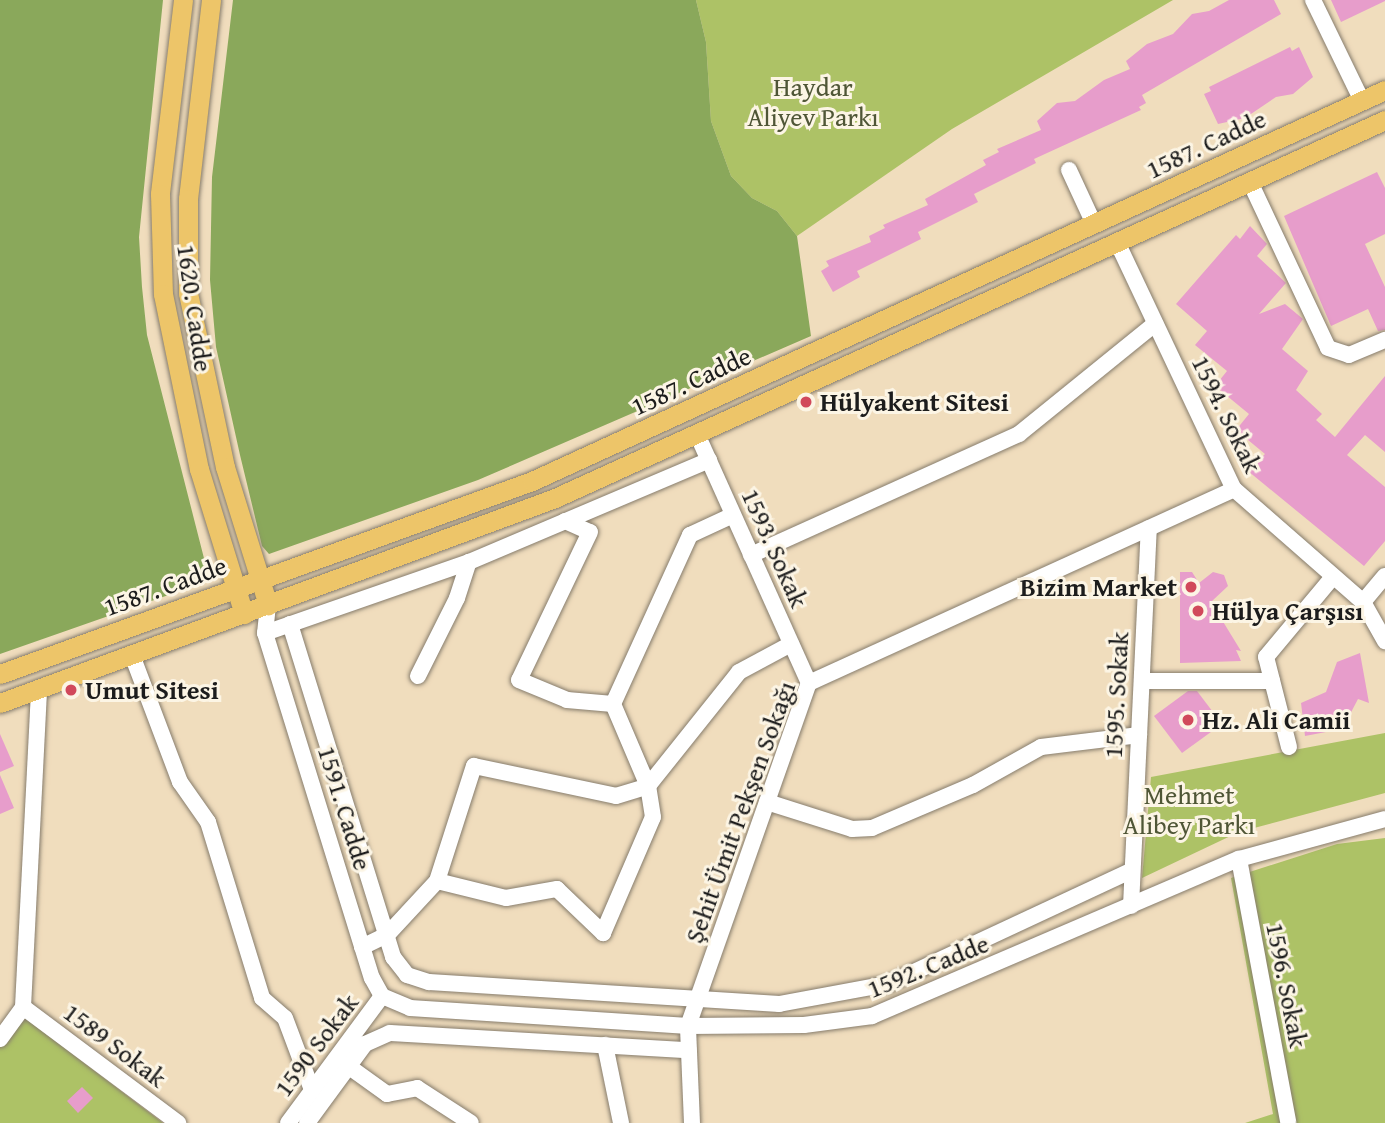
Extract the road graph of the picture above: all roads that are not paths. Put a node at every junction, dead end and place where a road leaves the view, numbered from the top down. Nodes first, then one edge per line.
1 (183, 0) edge
2 (211, 0) edge
3 (1313, 0) edge
4 (1385, 90) edge
5 (1362, 100) junction
6 (1383, 127) edge
7 (1069, 170) dead end
8 (1250, 182) junction
9 (1094, 224) junction
10 (1117, 243) junction
11 (1155, 324) junction
12 (1385, 340) edge
13 (697, 434) junction
14 (709, 460) junction
15 (1234, 489) junction
16 (733, 515) junction
17 (565, 521) junction
18 (1149, 528) junction
19 (751, 555) junction
20 (468, 562) junction
21 (1385, 576) edge
22 (1333, 577) junction
23 (259, 579) junction
24 (234, 588) junction
25 (1363, 603) junction
26 (268, 605) junction
27 (244, 614) junction
28 (290, 624) junction
29 (265, 633) junction
30 (1385, 641) edge
31 (791, 644) junction
32 (132, 655) junction
33 (0, 674) edge
34 (418, 676) dead end
35 (1142, 681) junction
36 (1272, 681) junction
37 (808, 683) junction
38 (39, 689) junction
39 (0, 703) edge
40 (612, 704) junction
41 (1139, 735) junction
42 (1289, 747) dead end
43 (648, 786) junction
44 (767, 802) junction
45 (1385, 820) edge
46 (1239, 859) junction
47 (1132, 870) junction
48 (437, 881) junction
49 (1131, 906) junction
50 (387, 935) junction
51 (362, 947) junction
52 (382, 996) junction
53 (697, 1001) junction
54 (23, 1007) junction
55 (688, 1026) junction
56 (0, 1039) edge
57 (605, 1045) junction
58 (689, 1049) junction
59 (348, 1066) junction
60 (312, 1090) junction
61 (1288, 1121) dead end
62 (178, 1123) edge
63 (288, 1123) edge
64 (307, 1123) edge
65 (471, 1123) edge
66 (621, 1123) edge
67 (692, 1123) edge

1 - 24 main road, 1620. Cadde
2 - 23 main road, 1620. Cadde
3 - 5 street
4 - 5 main road, 1587. Cadde
5 - 9 main road, 1587. Cadde
6 - 8 main road, 1587. Cadde
7 - 9 street
8 - 10 main road, 1587. Cadde
8 - 12 street
9 - 23 main road, 1587. Cadde
10 - 11 street, 1594. Sokak
10 - 13 main road, 1587. Cadde
11 - 15 street, 1594. Sokak
11 - 19 street
13 - 14 street, 1593. Sokak
13 - 26 main road, 1587. Cadde
14 - 16 street, 1593. Sokak
14 - 17 street
15 - 18 street, Şehit Ümit Pekşen Sokağı
15 - 22 street, 1594. Sokak
16 - 19 street, 1593. Sokak
16 - 40 street
17 - 20 street
17 - 40 street
18 - 35 street, 1595. Sokak
18 - 37 street, Şehit Ümit Pekşen Sokağı
19 - 31 street, 1593. Sokak
20 - 28 street
20 - 34 street
21 - 25 street
22 - 25 street, 1594. Sokak
22 - 36 street
23 - 24 main road, 1587. Cadde
23 - 26 main road, 1620. Cadde
24 - 27 main road, 1620. Cadde
24 - 33 main road, 1587. Cadde
25 - 30 street, 1594. Sokak
26 - 27 main road, 1587. Cadde
26 - 29 street
27 - 29 street
27 - 32 main road, 1587. Cadde
28 - 29 street
28 - 50 street
29 - 51 street, 1591. Cadde
31 - 37 street, 1593. Sokak
31 - 43 street
32 - 38 main road, 1587. Cadde
32 - 60 street
35 - 36 street
35 - 41 street, 1595. Sokak
36 - 42 street
37 - 44 street, Şehit Ümit Pekşen Sokağı
38 - 39 main road, 1587. Cadde
38 - 54 street
40 - 43 street
41 - 44 street
41 - 47 street, 1595. Sokak
43 - 48 street
43 - 48 street
44 - 53 street, Şehit Ümit Pekşen Sokağı
45 - 46 street, 1592. Cadde
46 - 49 street, 1592. Cadde
46 - 61 street, 1596. Sokak
47 - 49 street, 1595. Sokak
47 - 53 street
48 - 50 street
49 - 55 street, 1592. Cadde
50 - 51 street
50 - 53 street
51 - 52 street, 1591. Cadde
52 - 55 street, 1592. Cadde
52 - 60 street, 1590 Sokak
53 - 55 street, Şehit Ümit Pekşen Sokağı
54 - 56 street
54 - 62 street, 1589 Sokak
55 - 58 street, Şehit Ümit Pekşen Sokağı
57 - 58 street
57 - 59 street
57 - 66 street
58 - 67 street, Şehit Ümit Pekşen Sokağı
59 - 64 street
59 - 65 street
60 - 63 street, 1590 Sokak

